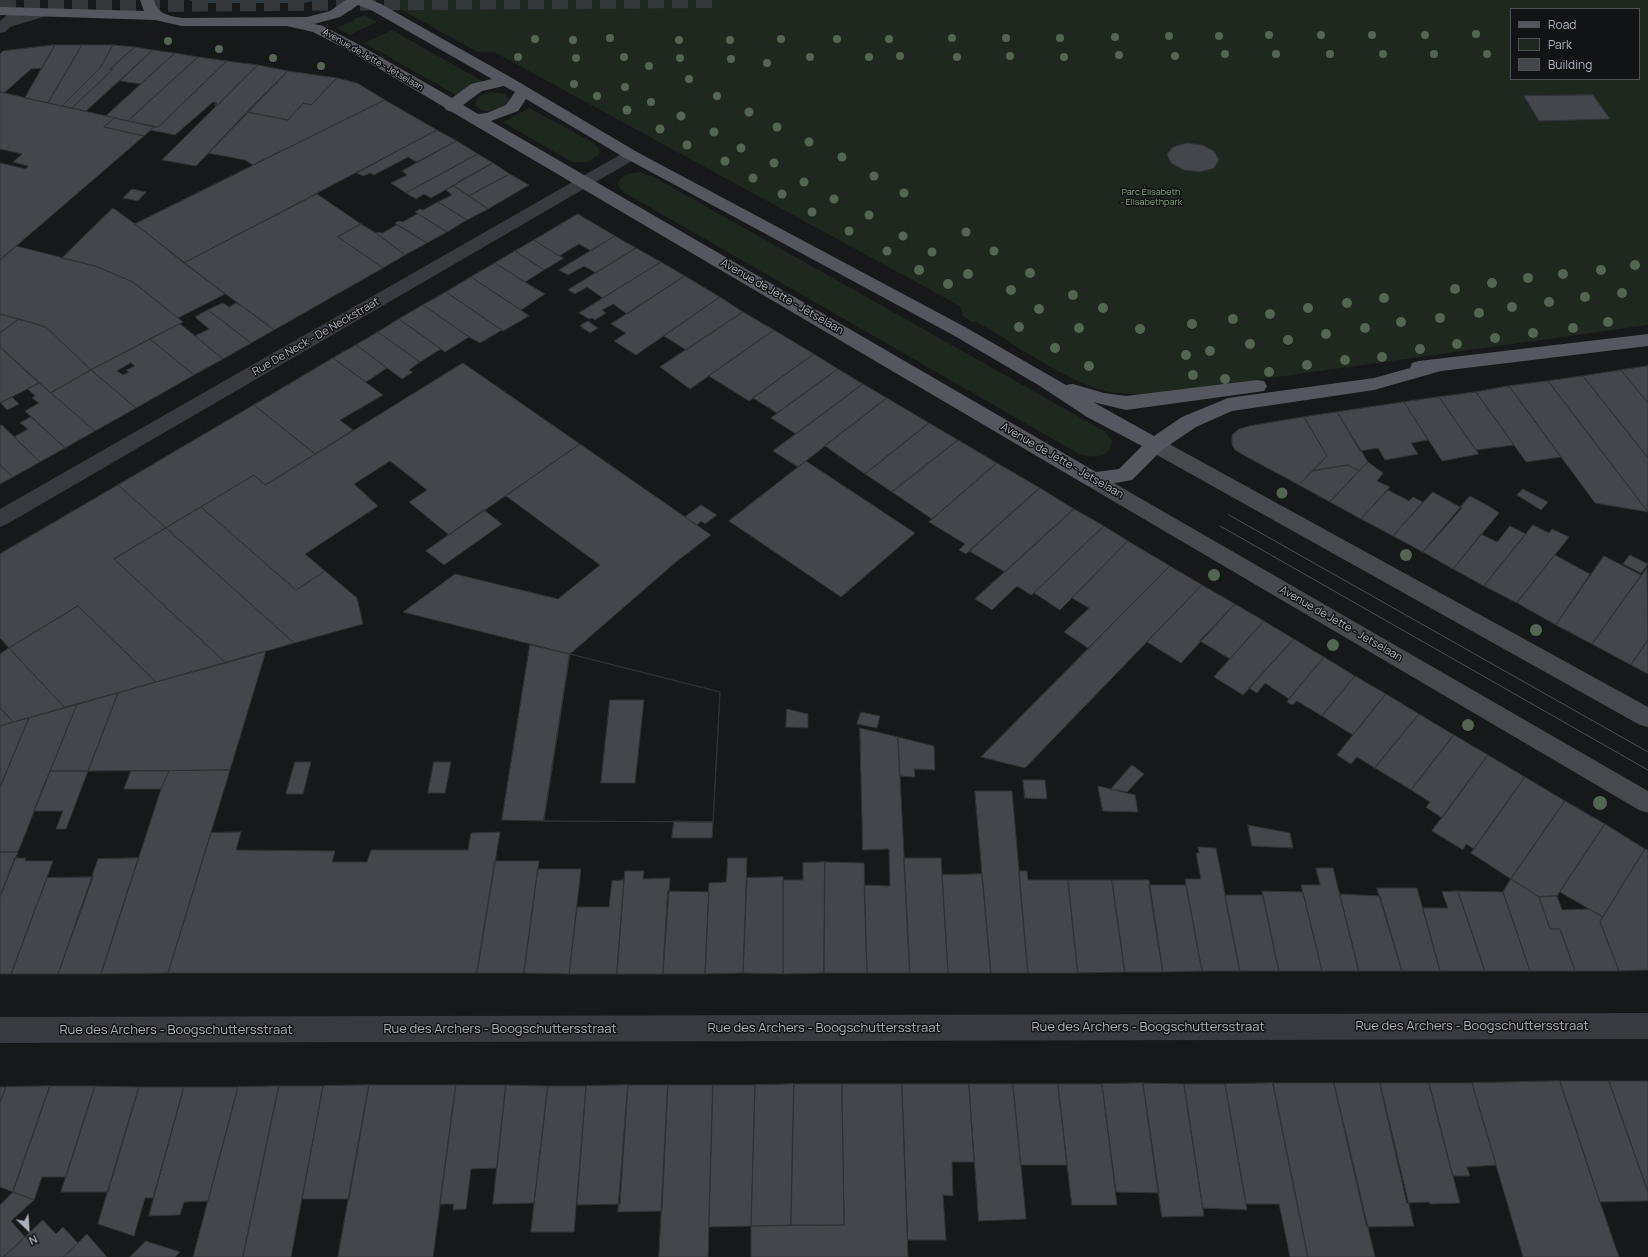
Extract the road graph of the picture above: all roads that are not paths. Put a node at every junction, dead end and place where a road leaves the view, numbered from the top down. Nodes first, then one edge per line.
1 (147, 0) edge
2 (357, 0) edge
3 (0, 11) edge
4 (20, 11) junction
5 (49, 12) junction
6 (158, 16) junction
7 (290, 22) junction
8 (1, 27) edge
9 (507, 81) junction
10 (524, 91) junction
11 (452, 107) junction
12 (474, 119) junction
13 (631, 155) junction
14 (584, 182) junction
15 (1648, 340) edge
16 (1434, 367) junction
17 (1047, 382) junction
18 (1155, 446) junction
19 (1093, 480) junction
20 (0, 519) edge
21 (1648, 718) edge
22 (1648, 803) edge
23 (1648, 1026) edge
24 (0, 1030) edge

1 - 6 main road
2 - 7 main road
2 - 9 main road
3 - 4 main road
4 - 5 main road
4 - 8 street
5 - 6 main road
5 - 8 lane
6 - 7 main road
7 - 11 main road, Avenue de Jette - Jetselaan
9 - 10 main road
9 - 11 main road
10 - 12 main road
10 - 13 main road
11 - 12 main road, Avenue de Jette - Jetselaan
12 - 14 main road, Avenue de Jette - Jetselaan
13 - 14 street, Rue De Neck - De Neckstraat
13 - 17 main road
14 - 19 main road, Avenue de Jette - Jetselaan
14 - 20 street, Rue De Neck - De Neckstraat
15 - 16 main road
16 - 17 main road
16 - 18 main road
17 - 18 main road
18 - 19 main road
18 - 21 main road
19 - 22 main road, Avenue de Jette - Jetselaan
23 - 24 street, Rue des Archers - Boogschuttersstraat

